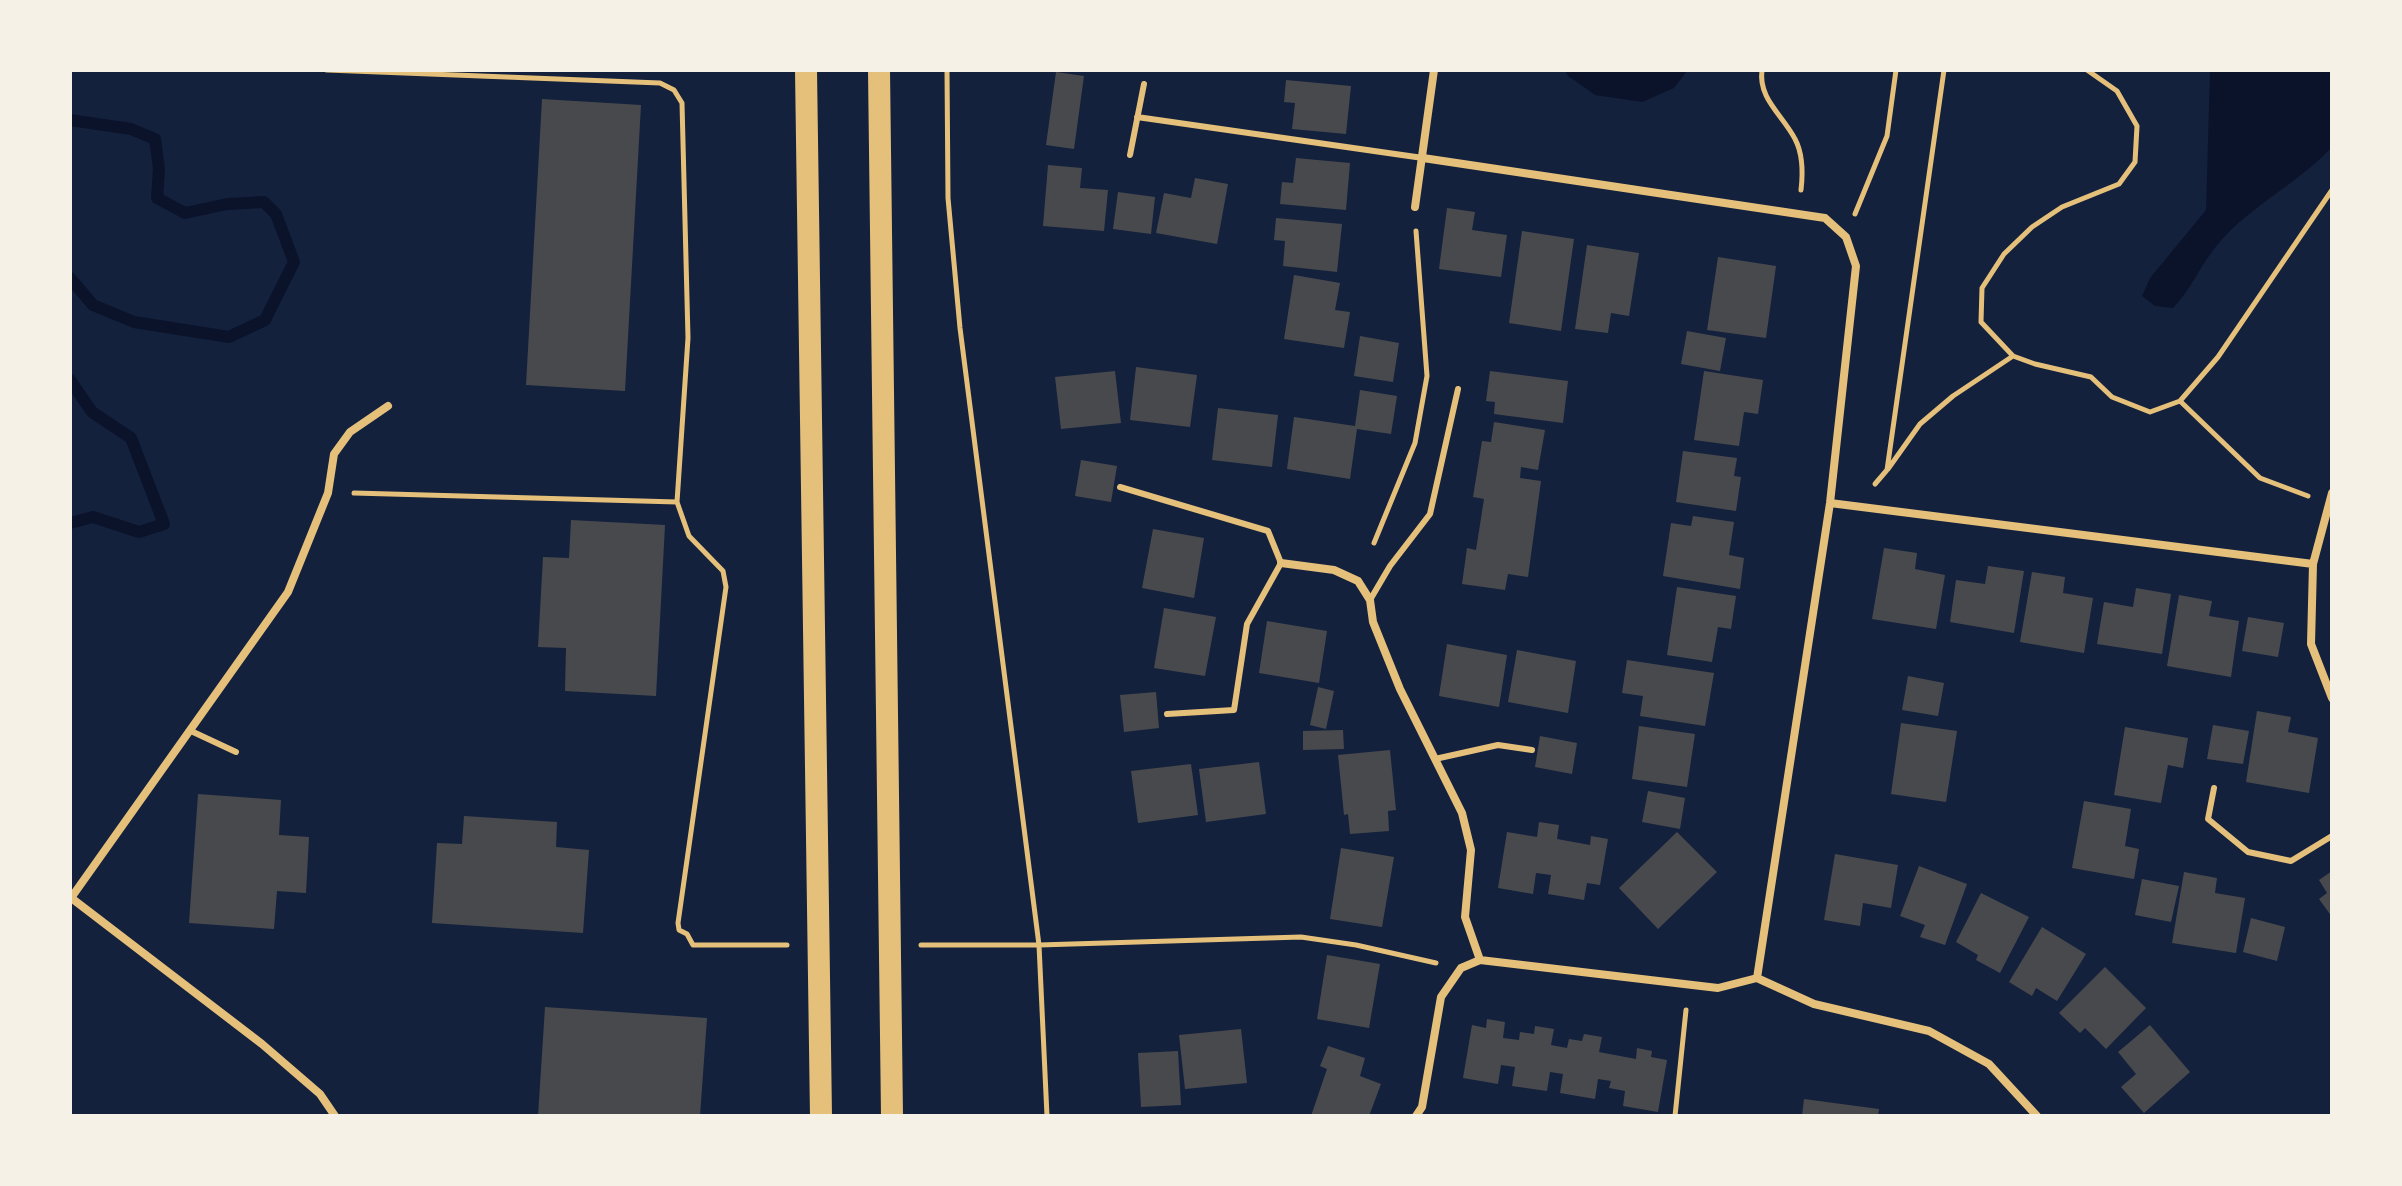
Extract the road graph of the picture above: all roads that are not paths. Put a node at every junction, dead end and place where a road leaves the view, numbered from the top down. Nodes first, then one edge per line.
1 (806, 70) edge
2 (879, 70) edge
3 (1434, 70) edge
4 (1144, 84) dead end
5 (1137, 117) junction
6 (1130, 155) dead end
7 (1423, 158) junction
8 (1415, 207) road end
9 (1458, 389) dead end
10 (388, 406) dead end
11 (1120, 487) dead end
12 (2332, 493) edge
13 (1830, 503) junction
14 (1281, 563) junction
15 (2313, 564) junction
16 (1370, 600) junction
17 (2332, 698) edge
18 (1167, 714) dead end
19 (191, 731) junction
20 (1532, 750) dead end
21 (236, 752) dead end
22 (1435, 759) junction
23 (2214, 788) dead end
24 (2332, 836) edge
25 (70, 898) edge
26 (1480, 960) junction
27 (1757, 978) junction
28 (335, 1116) edge
29 (821, 1116) edge
30 (892, 1116) edge
31 (1416, 1116) edge
32 (2037, 1116) edge

1 - 29 highway
2 - 30 highway
3 - 7 street
4 - 5 lane
5 - 6 lane
5 - 7 lane
7 - 8 street
7 - 13 street
9 - 16 lane
10 - 19 street
11 - 14 lane
12 - 15 street
13 - 15 street
13 - 27 street
14 - 16 street
14 - 18 lane
15 - 17 street
16 - 22 street
19 - 21 lane
19 - 25 street
20 - 22 lane
22 - 26 street
23 - 24 lane
25 - 28 street
26 - 27 street
26 - 31 street
27 - 32 street

